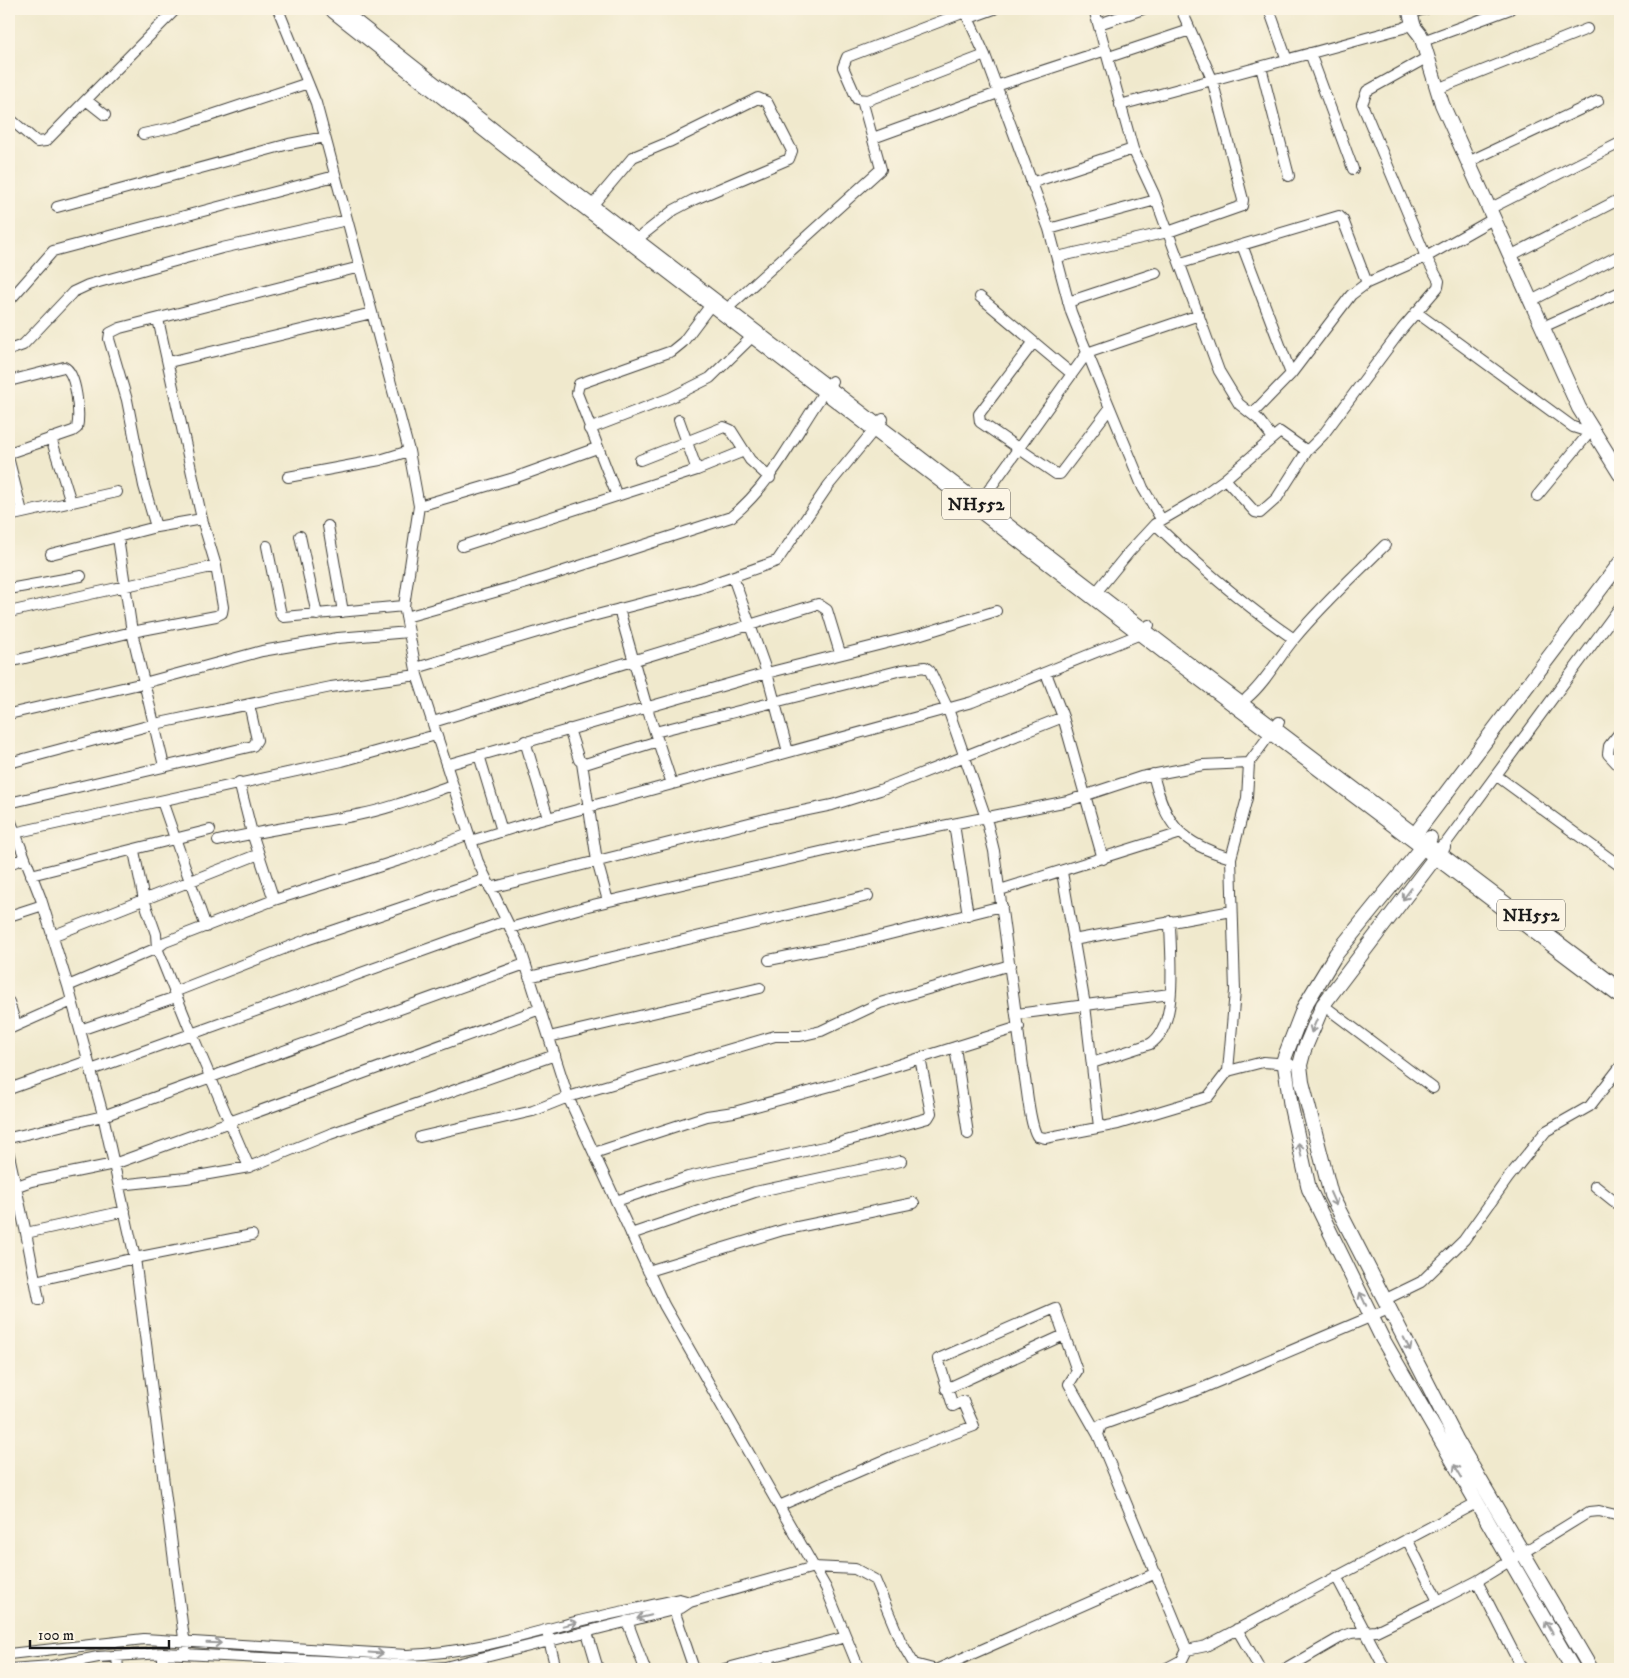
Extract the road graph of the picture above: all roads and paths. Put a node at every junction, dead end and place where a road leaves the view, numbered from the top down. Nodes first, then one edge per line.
1 (176, 9) edge
2 (278, 9) edge
3 (336, 9) edge
4 (355, 9) edge
5 (768, 9) edge
6 (779, 9) edge
7 (994, 9) edge
8 (1094, 9) edge
9 (1144, 9) edge
10 (1181, 9) edge
11 (1269, 9) edge
12 (1510, 9) edge
13 (1417, 12) edge
14 (966, 13) edge
15 (1099, 24) junction
16 (1587, 29) dead end
17 (1190, 30) junction
18 (1422, 39) junction
19 (1310, 53) junction
20 (1108, 54) junction
21 (985, 55) junction
22 (1428, 58) junction
23 (1287, 60) junction
24 (1261, 66) junction
25 (1212, 79) junction
26 (308, 83) junction
27 (997, 89) junction
28 (1438, 89) junction
29 (86, 100) junction
30 (862, 100) junction
31 (1598, 101) dead end
32 (1120, 105) junction
33 (105, 115) dead end
34 (9, 118) edge
35 (143, 134) dead end
36 (325, 137) junction
37 (874, 138) junction
38 (1620, 144) edge
39 (1133, 149) junction
40 (1468, 162) junction
41 (1352, 169) dead end
42 (336, 176) junction
43 (1290, 176) dead end
44 (1031, 183) junction
45 (1620, 199) edge
46 (1156, 200) junction
47 (596, 201) junction
48 (56, 207) dead end
49 (1491, 214) junction
50 (347, 220) junction
51 (1049, 229) junction
52 (1168, 232) junction
53 (641, 236) junction
54 (1242, 245) junction
55 (1620, 255) edge
56 (1426, 256) junction
57 (1510, 256) junction
58 (1057, 257) junction
59 (1181, 263) junction
60 (360, 267) junction
61 (1156, 273) dead end
62 (1366, 283) junction
63 (1620, 292) edge
64 (980, 297) dead end
65 (9, 301) edge
66 (1531, 301) junction
67 (713, 302) junction
68 (1068, 302) junction
69 (732, 304) junction
70 (1416, 312) junction
71 (372, 313) junction
72 (1199, 315) junction
73 (158, 319) junction
74 (1543, 328) junction
75 (756, 334) junction
76 (1034, 343) junction
77 (9, 350) edge
78 (1087, 353) junction
79 (169, 362) junction
80 (1072, 374) junction
81 (1291, 374) junction
82 (9, 381) edge
83 (830, 384) junction
84 (1110, 408) junction
85 (1252, 414) junction
86 (679, 420) dead end
87 (880, 423) junction
88 (589, 429) junction
89 (1592, 433) junction
90 (51, 438) junction
91 (1273, 438) junction
92 (687, 442) junction
93 (597, 448) junction
94 (1019, 448) junction
95 (409, 451) junction
96 (744, 451) junction
97 (1306, 451) junction
98 (9, 453) edge
99 (640, 460) dead end
100 (9, 461) edge
101 (697, 470) junction
102 (1620, 474) edge
103 (288, 477) dead end
104 (770, 478) junction
105 (1225, 479) junction
106 (117, 492) dead end
107 (617, 496) junction
108 (1537, 496) dead end
109 (981, 501) junction
110 (71, 502) junction
111 (419, 506) junction
112 (22, 512) junction
113 (9, 516) edge
114 (202, 519) junction
115 (1158, 521) junction
116 (328, 526) dead end
117 (156, 527) junction
118 (300, 536) dead end
119 (118, 538) junction
120 (1385, 545) dead end
121 (267, 546) dead end
122 (462, 546) dead end
123 (51, 554) dead end
124 (1620, 563) edge
125 (216, 566) junction
126 (81, 576) dead end
127 (733, 577) junction
128 (124, 587) junction
129 (9, 589) edge
130 (1098, 591) junction
131 (404, 606) junction
132 (1620, 608) edge
133 (619, 609) junction
134 (996, 611) dead end
135 (9, 612) edge
136 (343, 612) junction
137 (317, 615) junction
138 (406, 617) junction
139 (750, 626) junction
140 (1146, 629) junction
141 (132, 632) junction
142 (409, 632) junction
143 (1294, 639) junction
144 (840, 653) junction
145 (9, 662) edge
146 (634, 662) junction
147 (416, 672) junction
148 (767, 673) junction
149 (1046, 673) junction
150 (144, 683) junction
151 (1246, 698) junction
152 (774, 702) junction
153 (249, 704) junction
154 (647, 708) junction
155 (948, 709) junction
156 (9, 714) edge
157 (1063, 717) junction
158 (433, 722) junction
159 (156, 724) junction
160 (1276, 727) junction
161 (569, 730) junction
162 (1620, 732) edge
163 (436, 735) junction
164 (657, 736) junction
165 (525, 741) junction
166 (788, 752) junction
167 (480, 755) junction
168 (964, 757) junction
169 (582, 762) junction
170 (9, 763) edge
171 (1249, 763) junction
172 (446, 765) junction
173 (164, 766) junction
174 (1620, 768) edge
175 (1153, 774) junction
176 (1497, 776) junction
177 (239, 782) junction
178 (672, 784) junction
179 (452, 785) junction
180 (1085, 796) junction
181 (162, 801) junction
182 (9, 803) edge
183 (587, 808) junction
184 (548, 818) junction
185 (986, 818) junction
186 (9, 819) edge
187 (954, 824) junction
188 (210, 830) dead end
189 (502, 831) junction
190 (252, 832) junction
191 (1181, 833) junction
192 (14, 834) junction
193 (470, 838) junction
194 (174, 840) junction
195 (218, 841) dead end
196 (1431, 843) junction
197 (134, 850) junction
198 (259, 854) junction
199 (25, 858) junction
200 (1232, 858) junction
201 (1104, 859) junction
202 (596, 861) junction
203 (9, 864) edge
204 (1620, 866) edge
205 (1062, 872) junction
206 (31, 875) junction
207 (189, 881) junction
208 (488, 883) junction
209 (1000, 890) junction
210 (868, 896) dead end
211 (144, 900) junction
212 (274, 900) junction
213 (608, 901) junction
214 (43, 905) junction
215 (1002, 906) junction
216 (1232, 911) junction
217 (968, 915) junction
218 (9, 916) edge
219 (1170, 921) junction
220 (508, 924) junction
221 (206, 927) junction
222 (52, 936) junction
223 (1073, 940) junction
224 (158, 948) junction
225 (769, 960) dead end
226 (525, 964) junction
227 (1010, 965) junction
228 (529, 977) junction
229 (68, 986) junction
230 (760, 988) dead end
231 (1620, 989) edge
232 (175, 994) junction
233 (1170, 994) junction
234 (72, 1000) junction
235 (9, 1002) edge
236 (1085, 1005) junction
237 (1322, 1005) junction
238 (540, 1009) junction
239 (1017, 1014) junction
240 (12, 1027) edge
241 (1019, 1027) junction
242 (80, 1030) junction
243 (192, 1035) junction
244 (549, 1037) junction
245 (955, 1047) junction
246 (554, 1055) junction
247 (920, 1058) junction
248 (1092, 1063) junction
249 (1285, 1064) junction
250 (1300, 1065) junction
251 (90, 1066) junction
252 (1620, 1067) edge
253 (1228, 1071) junction
254 (211, 1077) junction
255 (1432, 1088) dead end
256 (9, 1089) edge
257 (568, 1097) junction
258 (103, 1116) junction
259 (230, 1122) junction
260 (1098, 1127) junction
261 (968, 1134) dead end
262 (420, 1137) dead end
263 (9, 1138) edge
264 (594, 1153) junction
265 (9, 1155) edge
266 (901, 1161) dead end
267 (114, 1164) junction
268 (248, 1167) junction
269 (118, 1185) junction
270 (1595, 1186) dead end
271 (12, 1187) edge
272 (616, 1201) junction
273 (914, 1203) dead end
274 (1620, 1206) edge
275 (125, 1211) junction
276 (26, 1233) junction
277 (631, 1234) junction
278 (252, 1235) dead end
279 (135, 1258) junction
280 (648, 1271) junction
281 (35, 1280) junction
282 (39, 1300) dead end
283 (1386, 1305) junction
284 (1372, 1317) junction
285 (1064, 1335) junction
286 (946, 1389) junction
287 (1098, 1435) junction
288 (1476, 1503) junction
289 (779, 1506) junction
290 (1620, 1516) edge
291 (1407, 1539) junction
292 (1524, 1551) junction
293 (1510, 1560) junction
294 (814, 1567) junction
295 (1156, 1573) junction
296 (1336, 1576) junction
297 (1477, 1580) junction
298 (1438, 1601) junction
299 (690, 1602) junction
300 (674, 1610) junction
301 (627, 1622) junction
302 (1237, 1629) junction
303 (547, 1630) junction
304 (587, 1632) junction
305 (1368, 1633) junction
306 (846, 1637) junction
307 (549, 1641) junction
308 (186, 1642) junction
309 (1187, 1650) junction
310 (9, 1654) edge
311 (163, 1654) junction
312 (186, 1654) junction
313 (117, 1656) junction
314 (767, 1657) junction
315 (423, 1668) edge
316 (9, 1669) edge
317 (118, 1669) edge
318 (163, 1669) edge
319 (556, 1669) edge
320 (598, 1669) edge
321 (645, 1669) edge
322 (694, 1669) edge
323 (726, 1669) edge
324 (772, 1669) edge
325 (859, 1669) edge
326 (934, 1669) edge
327 (938, 1669) edge
328 (1165, 1669) edge
329 (1260, 1669) edge
330 (1286, 1669) edge
331 (1385, 1669) edge
332 (1522, 1669) edge
333 (1573, 1669) edge
334 (1591, 1669) edge

1 - 29 street
2 - 26 street
3 - 67 highway, NH552
4 - 47 highway, NH552
5 - 6 street
7 - 14 street
8 - 15 street
9 - 15 street
10 - 17 street
11 - 23 street
12 - 18 street
13 - 18 street
13 - 19 street
14 - 21 street
14 - 30 street
15 - 20 street
16 - 28 street
17 - 20 street
17 - 25 street
18 - 22 street
19 - 23 street
19 - 41 street
20 - 27 street
20 - 32 street
21 - 27 street
21 - 30 street
22 - 28 street
22 - 56 street
23 - 24 street
24 - 25 street
24 - 43 street
25 - 32 street
25 - 52 street
26 - 35 street
26 - 36 street
27 - 37 street
27 - 44 street
28 - 40 street
29 - 33 street
29 - 34 street
30 - 37 street
31 - 40 street
32 - 39 street
36 - 42 street
36 - 48 street
37 - 69 street
38 - 49 street
39 - 44 street
39 - 46 street
40 - 49 street
42 - 50 street
42 - 65 street
44 - 51 street
45 - 57 street
46 - 51 street
46 - 52 street
47 - 53 highway, NH552
47 - 53 street
49 - 56 street
49 - 57 street
50 - 60 street
50 - 77 street
51 - 58 street
52 - 58 street
52 - 59 street
53 - 69 highway, NH552
54 - 59 street
54 - 62 street
54 - 81 street
55 - 66 street
56 - 62 street
56 - 70 street
57 - 66 street
58 - 68 street
59 - 72 street
60 - 71 street
60 - 73 street
61 - 68 street
62 - 81 street
63 - 74 street
64 - 76 street
66 - 74 street
67 - 75 highway, NH552
67 - 88 street
68 - 78 street
69 - 83 highway, NH552
70 - 89 street
70 - 97 street
71 - 79 street
71 - 95 street
72 - 78 street
72 - 85 street
73 - 79 street
73 - 117 street
74 - 89 street
75 - 83 highway, NH552
75 - 88 street
76 - 80 street
76 - 94 street
78 - 80 street
78 - 84 street
79 - 114 street
80 - 94 street
81 - 85 street
82 - 90 street
83 - 87 highway, NH552
83 - 104 street
84 - 94 street
84 - 115 street
85 - 91 street
86 - 92 street
87 - 109 highway, NH552
87 - 127 street
88 - 93 street
89 - 102 street
89 - 108 street
90 - 98 street
90 - 110 street
91 - 97 street
91 - 105 street
92 - 96 street
92 - 99 street
92 - 101 street
93 - 107 street
93 - 111 street
94 - 109 street
95 - 103 street
95 - 111 street
96 - 101 street
96 - 104 street
97 - 105 street
100 - 112 street
101 - 107 street
104 - 138 street
105 - 115 street
106 - 110 street
107 - 122 street
109 - 130 highway, NH552
110 - 112 street
111 - 131 street
112 - 113 street
114 - 117 street
114 - 125 street
115 - 130 street
115 - 143 street
116 - 136 street
117 - 119 street
118 - 137 street
119 - 123 street
119 - 128 street
120 - 143 street
121 - 137 street
124 - 196 street
125 - 128 street
125 - 141 street
126 - 129 street
127 - 133 street
127 - 139 street
128 - 135 street
128 - 141 street
130 - 140 highway, NH552
131 - 136 street
131 - 138 street
132 - 176 street
133 - 146 street
133 - 147 street
134 - 144 street
136 - 137 street
138 - 142 street
139 - 144 street
139 - 146 street
139 - 148 street
140 - 149 street
140 - 151 highway, NH552
140 - 160 highway, NH552
141 - 145 street
141 - 150 street
142 - 147 street
142 - 150 street
143 - 151 street
144 - 148 street
146 - 154 street
146 - 158 street
147 - 153 street
147 - 158 street
148 - 152 street
148 - 154 street
149 - 155 street
149 - 157 street
150 - 156 street
150 - 159 street
151 - 160 highway, NH552
152 - 155 street
152 - 164 street
152 - 166 street
153 - 159 street
153 - 173 street
154 - 161 street
154 - 164 street
155 - 166 street
155 - 168 street
157 - 168 street
157 - 180 street
158 - 163 street
159 - 170 street
159 - 173 street
160 - 171 street
160 - 196 highway, NH552
161 - 165 street
161 - 169 street
162 - 174 street
163 - 172 street
163 - 177 street
164 - 169 street
164 - 178 street
165 - 167 street
165 - 184 street
166 - 178 street
167 - 172 street
167 - 189 street
168 - 185 street
168 - 202 street
169 - 183 street
171 - 175 street
171 - 200 street
172 - 179 street
173 - 182 street
175 - 180 street
175 - 191 street
176 - 196 street
176 - 204 street
177 - 181 street
177 - 190 street
178 - 183 street
179 - 190 street
179 - 193 street
180 - 185 street
180 - 201 street
181 - 192 street
181 - 194 street
183 - 184 street
183 - 202 street
184 - 189 street
185 - 187 street
185 - 209 street
186 - 192 street
187 - 213 street
187 - 217 street
188 - 194 street
189 - 193 street
190 - 195 street
190 - 198 street
191 - 200 street
191 - 201 street
192 - 199 street
193 - 208 street
193 - 212 street
194 - 197 street
194 - 207 street
196 - 231 highway, NH552
196 -> 237 street
196 - 249 street
197 - 206 street
197 - 211 street
198 - 207 street
198 - 212 street
199 - 203 street
199 - 206 street
200 - 216 street
201 - 205 street
202 - 208 street
202 - 213 street
205 - 209 street
205 - 223 street
206 - 214 street
207 - 211 street
207 - 221 street
208 - 220 street
208 - 232 street
209 - 215 street
210 - 228 street
211 - 222 street
211 - 224 street
212 - 221 street
213 - 220 street
214 - 218 street
214 - 222 street
215 - 217 street
215 - 227 street
216 - 219 street
216 - 253 street
217 - 225 street
219 - 223 street
219 - 233 street
220 - 226 street
220 - 243 street
221 - 224 street
222 - 229 street
223 - 236 street
224 - 229 street
224 - 232 street
226 - 228 street
226 - 254 street
227 - 239 street
227 - 257 street
228 - 238 street
229 - 234 street
230 - 244 street
232 - 242 street
232 - 243 street
233 - 236 street
233 - 248 street
234 - 240 street
234 - 242 street
235 - 240 street
236 - 239 street
236 - 248 street
237 -> 250 street
237 - 255 street
238 - 244 street
238 - 259 street
239 - 241 street
241 - 245 street
241 - 260 street
242 - 251 street
243 - 251 street
243 - 254 street
244 - 246 street
245 - 247 street
245 - 261 street
246 - 257 street
246 - 268 street
247 - 264 street
247 - 272 street
248 - 260 street
249 - 250 street
249 - 253 street
284 -> 249 street
250 -> 283 street
251 - 256 street
251 - 258 street
252 - 283 street
253 - 260 street
254 - 258 street
254 - 259 street
257 - 262 street
257 - 264 street
258 - 263 street
258 - 267 street
259 - 267 street
259 - 268 street
264 - 272 street
265 - 271 street
266 - 277 street
267 - 269 street
267 - 271 street
268 - 269 street
269 - 275 street
270 - 274 street
271 - 276 street
272 - 277 street
273 - 280 street
275 - 276 street
275 - 279 street
276 - 281 street
277 - 280 street
278 - 279 street
279 - 281 street
279 - 308 street
280 - 289 street
281 - 282 street
283 - 284 street
283 -> 292 street
284 - 287 street
288 -> 284 street
285 - 286 street
285 - 286 street
285 - 287 street
286 - 289 street
287 - 295 street
288 - 291 street
288 - 293 street
289 - 294 street
290 - 292 street
291 - 296 street
291 - 298 street
292 - 293 street
292 - 334 street
293 - 297 street
333 -> 293 street
294 - 299 street
294 - 306 street
294 - 326 street
295 - 309 street
295 - 327 street
296 - 302 street
296 - 305 street
297 - 298 street
297 - 332 street
298 - 305 street
299 - 300 street
303 -> 299 street
300 -> 301 street
300 - 322 street
301 - 304 street
301 - 321 street
302 - 309 street
302 - 329 street
303 - 307 street
308 -> 303 street
304 - 307 street
304 - 320 street
305 - 330 street
305 - 331 street
306 - 314 street
306 - 325 street
307 - 315 street
307 - 319 street
308 - 310 street
308 - 312 street
309 - 328 street
311 - 312 street
311 - 313 street
311 - 318 street
312 - 315 street
313 - 316 street
313 - 317 street
314 - 323 street
314 - 324 street

